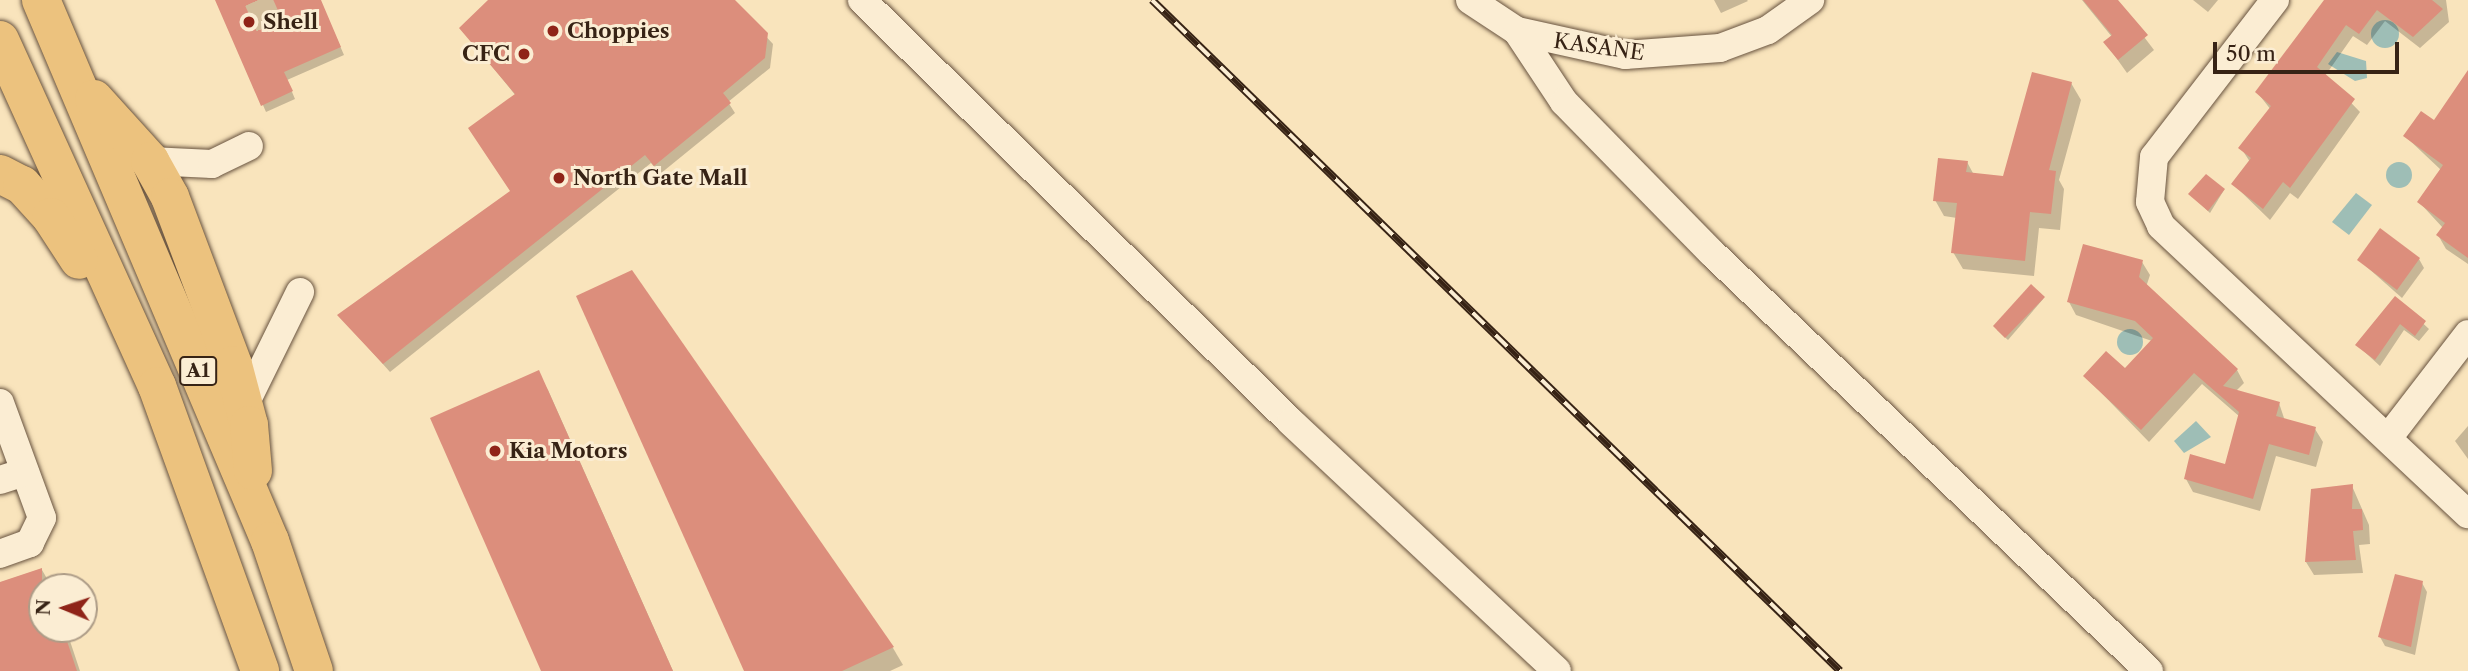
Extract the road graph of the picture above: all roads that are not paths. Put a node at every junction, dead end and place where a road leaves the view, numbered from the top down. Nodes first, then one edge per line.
1 (41, 0) edge
2 (862, 0) edge
3 (1470, 0) edge
4 (1810, 0) edge
5 (2275, 0) edge
6 (1517, 31) junction
7 (0, 40) edge
8 (72, 74) junction
9 (249, 146) dead end
10 (150, 161) junction
11 (0, 174) edge
12 (300, 292) dead end
13 (2468, 334) edge
14 (157, 386) junction
15 (244, 406) junction
16 (1, 412) edge
17 (2388, 438) junction
18 (13, 476) edge
19 (256, 506) junction
20 (2468, 514) edge
21 (0, 554) edge
22 (260, 671) edge
23 (314, 671) edge
24 (1557, 671) edge
25 (2149, 671) edge

1 - 8 highway, A1
2 - 24 street
3 - 6 street, KASANE
4 - 6 street, KASANE
5 - 17 street
6 - 25 street
7 - 14 highway, A1
8 - 10 highway
8 - 19 highway, A1
9 - 10 street
10 - 15 highway
11 - 14 highway
12 - 15 street
13 - 17 street
14 - 22 highway, A1
15 - 19 highway
16 - 18 street
17 - 20 street
18 - 21 street
19 - 23 highway, A1

